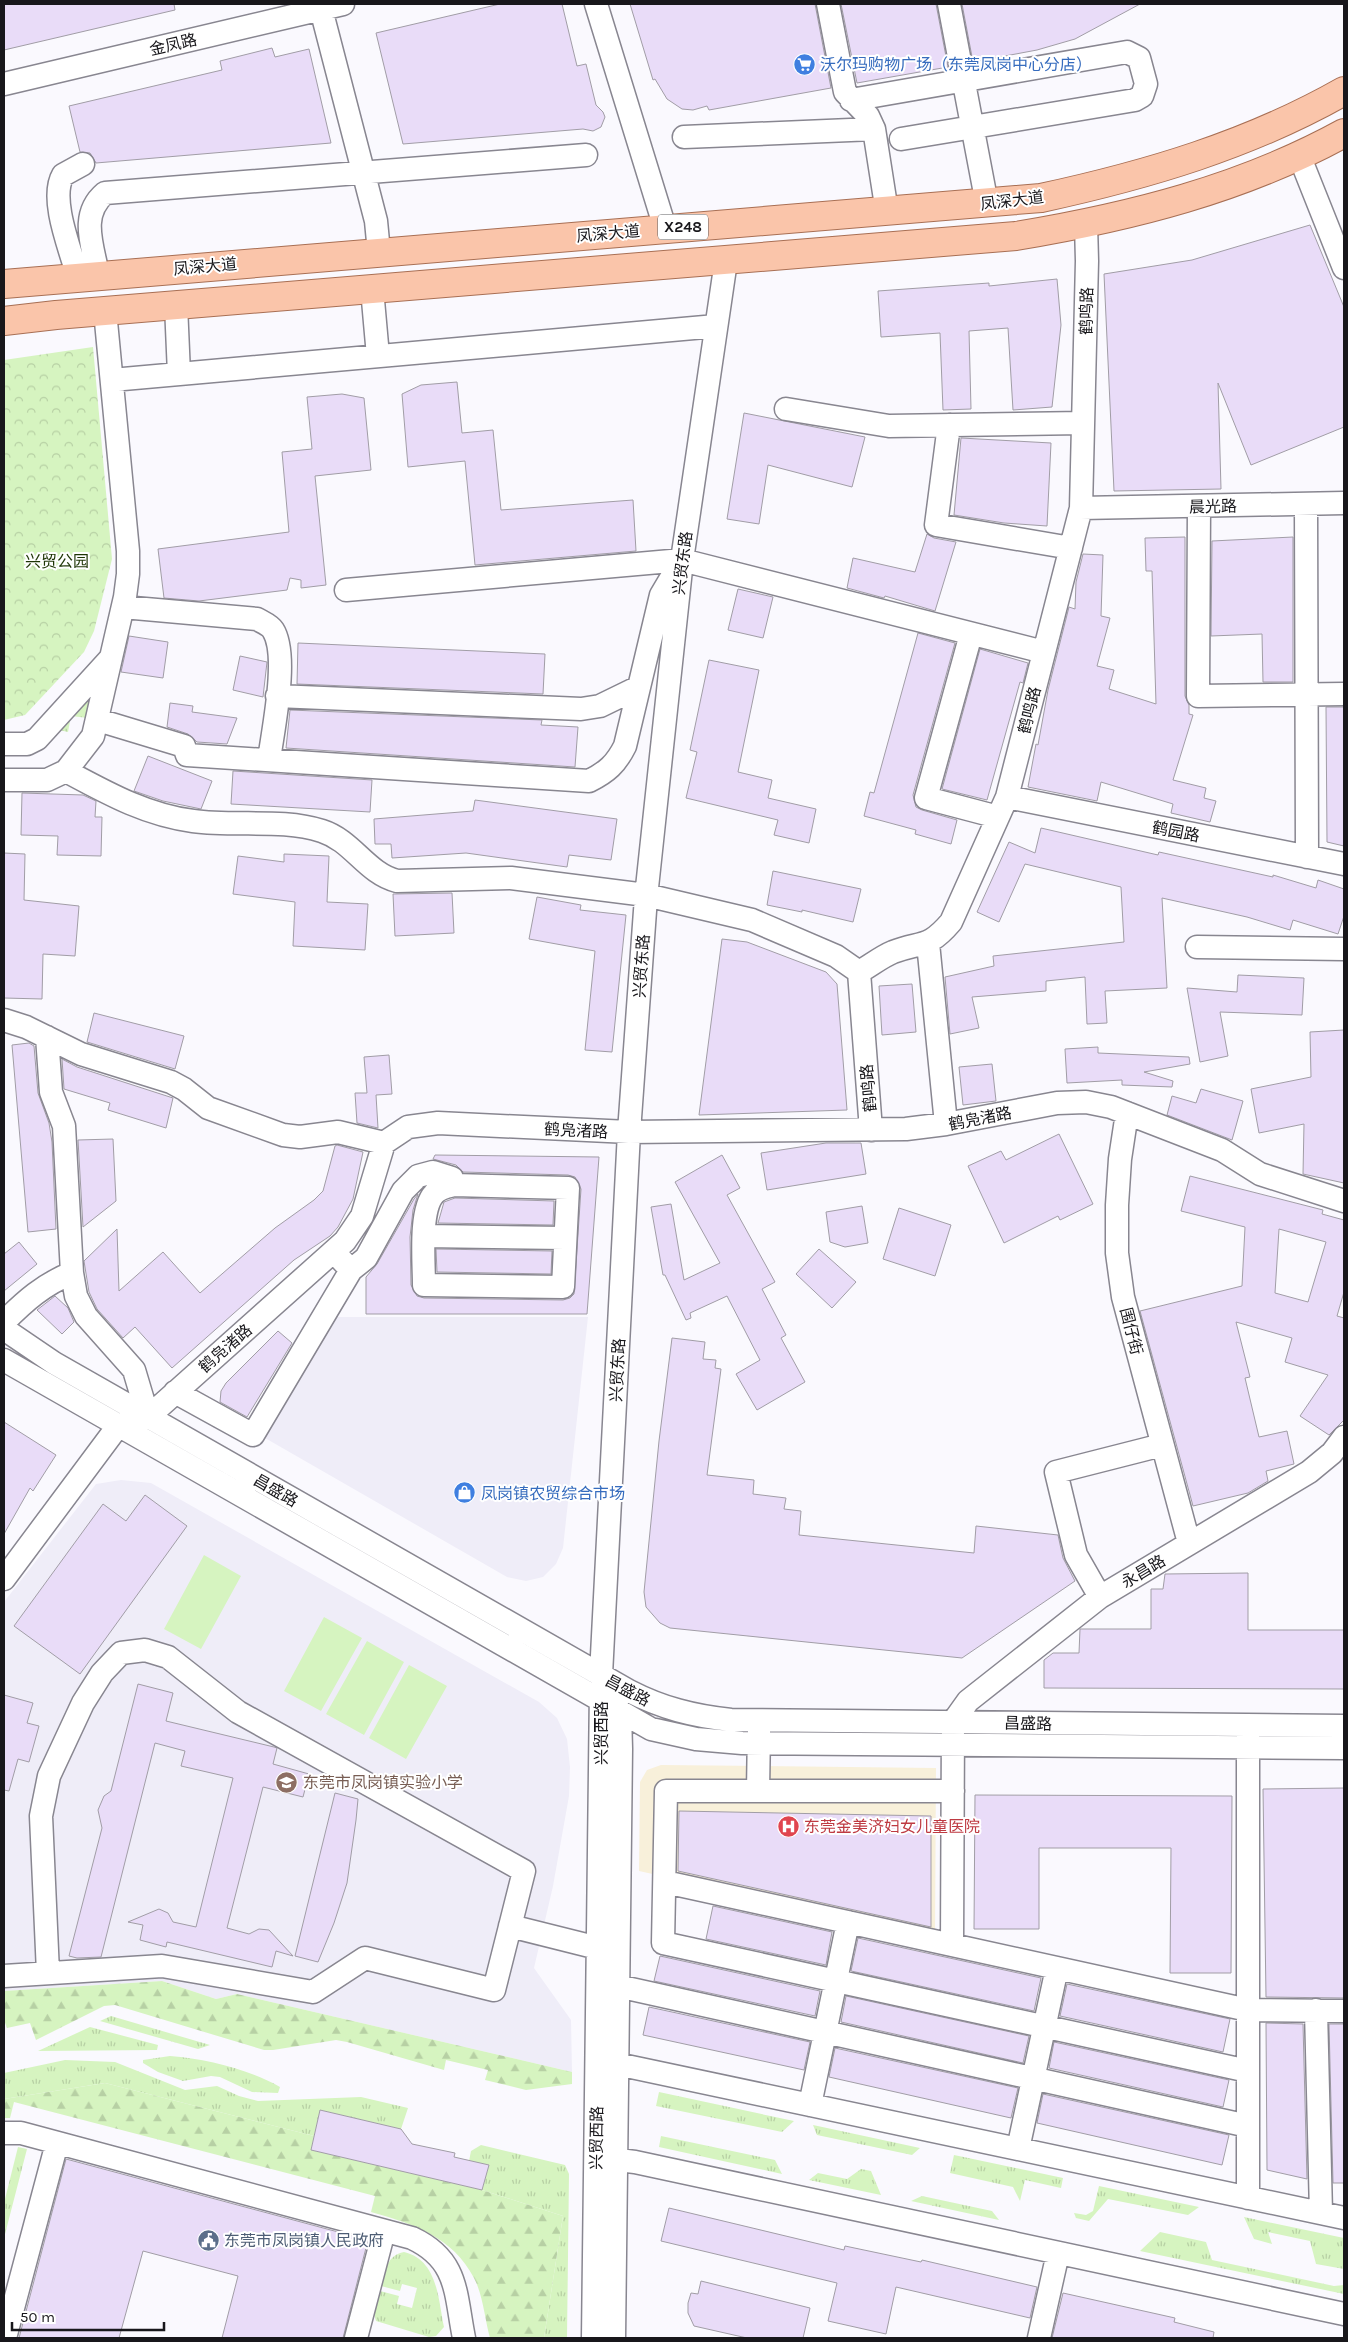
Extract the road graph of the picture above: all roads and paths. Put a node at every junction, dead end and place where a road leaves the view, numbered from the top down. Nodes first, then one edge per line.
1 (343, 4) edge
2 (596, 4) edge
3 (828, 4) edge
4 (949, 4) edge
5 (320, 9) junction
6 (963, 80) junction
7 (4, 84) edge
8 (1344, 91) edge
9 (851, 100) junction
10 (972, 127) junction
11 (874, 129) junction
12 (1344, 133) edge
13 (684, 137) dead end
14 (901, 139) dead end
15 (1344, 151) edge
16 (586, 154) dead end
17 (1299, 155) junction
18 (83, 164) dead end
19 (363, 172) junction
20 (987, 204) junction
21 (887, 212) junction
22 (1086, 224) junction
23 (665, 228) junction
24 (379, 252) junction
25 (726, 260) junction
26 (1344, 268) edge
27 (88, 276) junction
28 (4, 284) edge
29 (372, 289) junction
30 (176, 305) junction
31 (105, 311) junction
32 (4, 321) edge
33 (716, 326) junction
34 (378, 356) junction
35 (179, 374) junction
36 (112, 380) junction
37 (786, 409) dead end
38 (1083, 423) junction
39 (949, 425) junction
40 (1344, 503) edge
41 (1306, 504) junction
42 (1198, 506) junction
43 (1081, 508) junction
44 (1071, 548) junction
45 (682, 560) junction
46 (346, 590) dead end
47 (123, 607) junction
48 (971, 634) junction
49 (1044, 652) junction
50 (112, 658) junction
51 (639, 687) junction
52 (1306, 694) junction
53 (1344, 694) edge
54 (277, 696) junction
55 (98, 720) junction
56 (4, 744) edge
57 (269, 760) junction
58 (66, 771) junction
59 (4, 780) edge
60 (1007, 797) junction
61 (998, 817) junction
62 (1307, 857) junction
63 (1344, 864) edge
64 (646, 895) junction
65 (928, 943) junction
66 (1197, 947) dead end
67 (1344, 949) edge
68 (859, 972) junction
69 (4, 1020) edge
70 (47, 1037) junction
71 (1127, 1113) junction
72 (946, 1124) junction
73 (871, 1130) junction
74 (629, 1132) junction
75 (384, 1143) junction
76 (454, 1185) junction
77 (1344, 1201) edge
78 (425, 1236) junction
79 (565, 1238) junction
80 (334, 1252) junction
81 (351, 1270) junction
82 (72, 1273) junction
83 (4, 1322) edge
84 (4, 1329) edge
85 (4, 1360) edge
86 (175, 1392) junction
87 (148, 1416) junction
88 (118, 1426) junction
89 (1344, 1437) edge
90 (1162, 1445) junction
91 (1189, 1543) junction
92 (4, 1579) edge
93 (1100, 1597) junction
94 (600, 1675) junction
95 (610, 1706) junction
96 (759, 1720) junction
97 (953, 1722) junction
98 (1344, 1726) edge
99 (1248, 1736) junction
100 (759, 1743) junction
101 (953, 1745) junction
102 (1344, 1748) edge
103 (758, 1791) junction
104 (953, 1791) junction
105 (664, 1882) junction
106 (848, 1922) junction
107 (510, 1926) junction
108 (952, 1945) junction
109 (598, 1948) junction
110 (1057, 1968) junction
111 (48, 1973) junction
112 (4, 1976) edge
113 (836, 1980) junction
114 (608, 1984) junction
115 (1248, 2010) junction
116 (1316, 2010) junction
117 (1344, 2011) edge
118 (1044, 2026) junction
119 (825, 2032) junction
120 (607, 2064) junction
121 (1248, 2071) junction
122 (1033, 2078) junction
123 (810, 2105) junction
124 (1248, 2126) junction
125 (4, 2133) edge
126 (57, 2143) junction
127 (1018, 2149) junction
128 (606, 2158) junction
129 (1248, 2198) junction
130 (1321, 2213) junction
131 (1344, 2218) edge
132 (384, 2231) junction
133 (1058, 2252) junction
134 (12, 2278) edge
135 (1344, 2314) edge
136 (5, 2338) edge
137 (356, 2338) edge
138 (464, 2338) edge
139 (593, 2338) edge
140 (614, 2338) edge
141 (1039, 2338) edge

1 - 5 street, 金凤路
2 - 23 street
3 - 9 street
4 - 6 street
5 - 7 street, 金凤路
5 - 19 street
6 - 9 street
6 - 10 street
6 - 10 street
8 - 20 main road, 凤深大道 / X248
9 - 11 street
10 - 14 street
10 - 20 street
11 - 13 street
11 - 21 street
12 - 17 main road, X248
15 - 17 main road
16 - 19 street
17 - 22 main road, X248
17 - 26 street
18 - 27 street
19 - 24 street
19 - 27 street
20 - 21 main road, 凤深大道 / X248
21 - 23 main road, 凤深大道 / X248
22 - 25 main road, X248
22 - 38 street, 鹤鸣路
23 - 24 main road, 凤深大道 / X248
24 - 27 main road, 凤深大道 / X248
25 - 29 main road, X248
25 - 33 street, 兴贸东路
27 - 28 main road, 凤深大道 / X248
29 - 30 main road, X248
29 - 34 street
30 - 31 main road, X248
30 - 35 street
31 - 32 main road, X248
31 - 36 street
33 - 34 street
33 - 45 street, 兴贸东路
34 - 35 street
35 - 36 street
36 - 47 street
37 - 39 street
38 - 39 street
38 - 43 street, 鹤鸣路
39 - 44 street
40 - 41 street, 晨光路
41 - 42 street, 晨光路
41 - 52 street
42 - 43 street, 晨光路
42 - 52 street
43 - 44 street, 鹤鸣路
44 - 49 street, 鹤鸣路
45 - 46 street
45 - 48 street
45 - 51 street
45 - 64 street, 兴贸东路
47 - 50 street
47 - 54 street
48 - 49 street
48 - 61 street
49 - 60 street, 鹤鸣路
50 - 55 street
50 - 56 street
51 - 54 street
51 - 57 street
52 - 53 street
52 - 62 street
54 - 57 street
55 - 57 street
55 - 58 street
58 - 59 street
58 - 64 street
60 - 61 street, 鹤鸣路
60 - 62 street, 鹤园路
61 - 65 street, 鹤鸣路
62 - 63 street, 鹤园路
64 - 68 street
64 - 74 street, 兴贸东路
65 - 68 street, 鹤鸣路
65 - 72 street
66 - 67 street
68 - 73 street, 鹤鸣路
69 - 70 street
70 - 75 street
70 - 82 street
71 - 72 street, 鹤凫渚路
71 - 77 street, 鹤凫渚路
71 - 90 street, 围仔街
72 - 73 street, 鹤凫渚路
73 - 74 street, 鹤凫渚路
74 - 75 street, 鹤凫渚路
74 - 94 street, 兴贸东路
75 - 80 street, 鹤凫渚路
76 - 78 street
76 - 79 street
76 - 81 street
78 - 79 street
78 - 79 street
80 - 81 street
80 - 86 street, 鹤凫渚路
81 - 86 street
82 - 83 street
82 - 87 street
84 - 87 street, 昌盛路
85 - 88 street, 昌盛路
86 - 87 street, 鹤凫渚路
87 - 88 street, 鹤凫渚路
87 - 94 street, 昌盛路
88 - 92 street
88 - 95 street, 昌盛路
89 - 91 street, 永昌路
90 - 91 street, 围仔街
90 - 93 street
91 - 93 street, 永昌路
93 - 97 street, 永昌路
94 - 95 street, 兴贸西路
94 - 96 street, 昌盛路
95 - 100 street, 昌盛路
95 - 109 street, 兴贸西路
95 - 114 street, 兴贸西路
96 - 97 street, 昌盛路
96 - 100 street
97 - 99 street, 昌盛路
97 - 101 street
98 - 99 street, 昌盛路
99 - 101 street, 昌盛路
99 - 102 street, 昌盛路
99 - 115 street
100 - 101 street, 昌盛路
100 - 103 street
101 - 104 street
103 - 104 street
103 - 105 street
104 - 108 street
105 - 106 street
105 - 113 street
106 - 108 street
106 - 113 street
107 - 109 street
107 - 111 street
107 - 111 street
108 - 110 street
109 - 114 street, 兴贸西路
110 - 115 street
110 - 118 street
111 - 112 street
113 - 118 street
113 - 119 street
114 - 119 street
114 - 120 street, 兴贸西路
115 - 116 street
115 - 121 street
116 - 117 street
116 - 130 street
118 - 121 street
118 - 122 street
119 - 122 street
119 - 123 street
120 - 123 street
120 - 128 street, 兴贸西路
121 - 124 street
122 - 124 street
122 - 127 street
123 - 127 street
124 - 129 street
125 - 126 street
126 - 132 street
126 - 134 street
127 - 129 street
128 - 133 street
128 - 139 street, 兴贸西路
128 - 140 street, 兴贸西路
129 - 130 street
130 - 131 street
132 - 137 street
132 - 138 street
133 - 135 street
133 - 141 street
134 - 136 street

